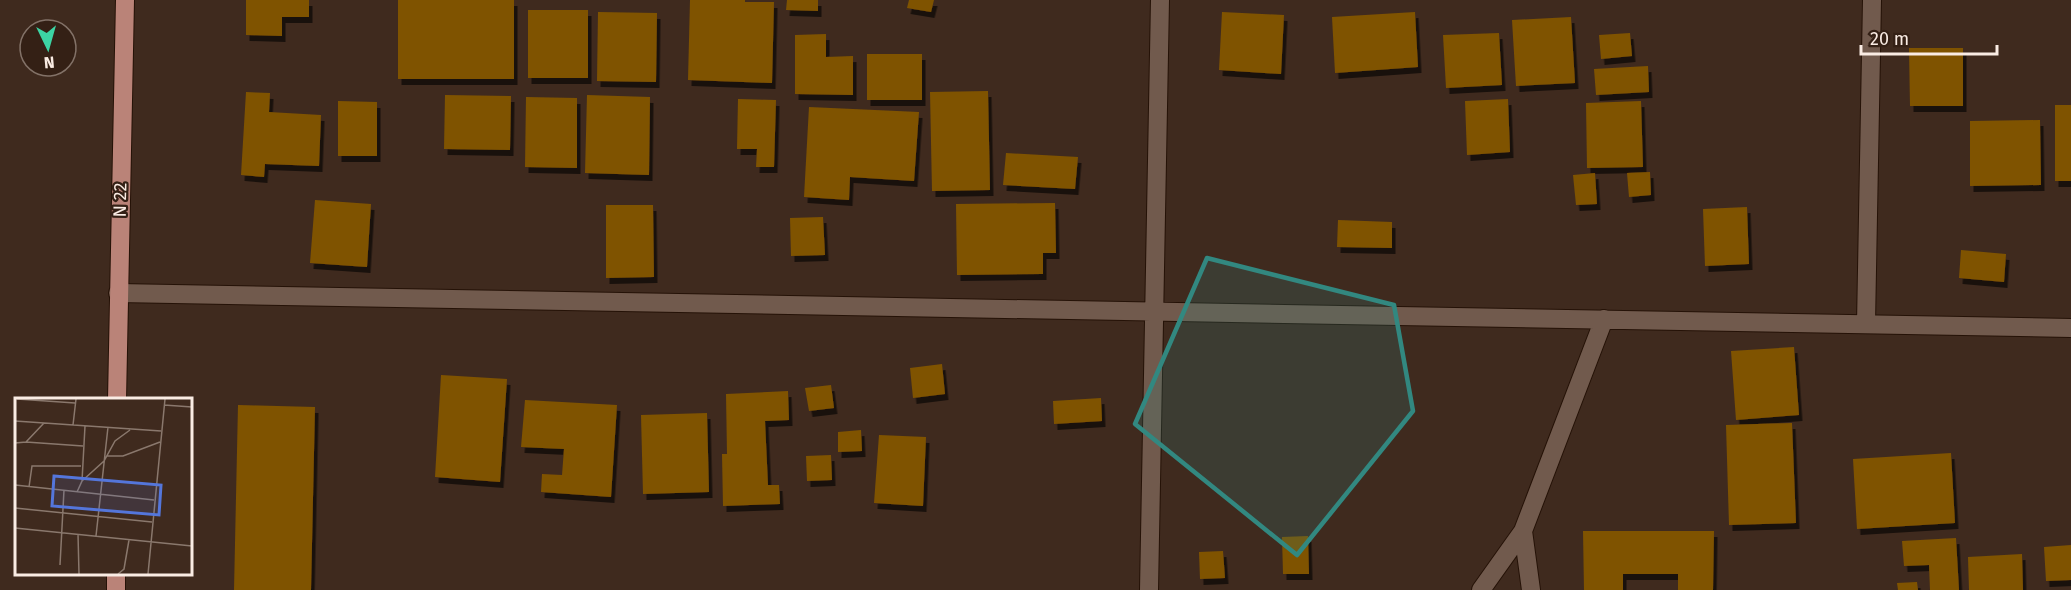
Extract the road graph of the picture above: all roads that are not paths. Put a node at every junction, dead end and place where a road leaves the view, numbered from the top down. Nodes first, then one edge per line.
1 (125, 0) edge
2 (1160, 0) edge
3 (1872, 0) edge
4 (118, 293) junction
5 (1154, 311) junction
6 (1604, 319) junction
7 (1866, 324) junction
8 (2071, 328) edge
9 (117, 398) edge
10 (1523, 531) junction
11 (1149, 590) edge
12 (1482, 590) edge
13 (1531, 590) edge

1 - 4 main road, N 22 / N 22
2 - 5 street
3 - 7 street
4 - 5 street
4 - 9 main road, N 22 / N 22
5 - 6 street
5 - 11 street
6 - 7 street
6 - 10 street
7 - 8 street
10 - 12 street
10 - 13 street

